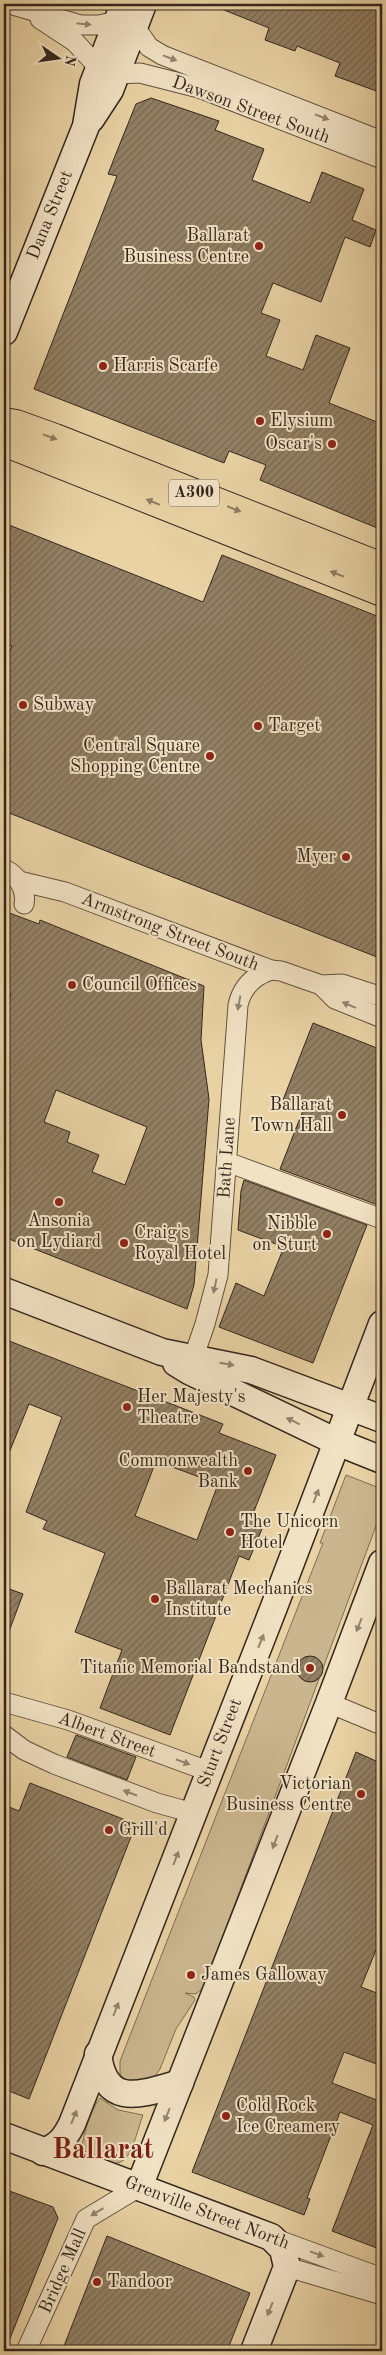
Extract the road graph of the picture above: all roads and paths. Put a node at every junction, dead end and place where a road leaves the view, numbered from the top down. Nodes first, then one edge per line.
1 (15, 6) edge
2 (130, 14) edge
3 (108, 71) junction
4 (382, 141) edge
5 (382, 159) edge
6 (4, 332) edge
7 (4, 422) edge
8 (4, 442) edge
9 (382, 567) edge
10 (382, 592) edge
11 (9, 873) edge
12 (24, 904) dead end
13 (271, 970) junction
14 (321, 985) junction
15 (382, 997) edge
16 (382, 1018) edge
17 (227, 1162) junction
18 (382, 1219) edge
19 (4, 1291) edge
20 (382, 1324) edge
21 (191, 1365) junction
22 (351, 1407) junction
23 (382, 1419) edge
24 (337, 1442) junction
25 (382, 1460) edge
26 (382, 1563) edge
27 (4, 1702) edge
28 (330, 1703) junction
29 (382, 1725) edge
30 (4, 1735) edge
31 (208, 1771) junction
32 (193, 1813) junction
33 (98, 2054) junction
34 (180, 2083) junction
35 (4, 2136) edge
36 (43, 2152) junction
37 (139, 2187) junction
38 (271, 2237) junction
39 (287, 2267) junction
40 (382, 2278) edge
41 (382, 2295) edge
42 (26, 2351) edge
43 (254, 2351) edge

1 -> 2 street
1 - 3 street
2 - 3 street, Dana Street
2 -> 4 street, Dawson Street South
3 - 5 street, Dawson Street South
3 - 6 street, Dana Street
7 -> 9 highway, A300
10 -> 8 highway, A300
11 - 12 street, Armstrong Street South
11 - 13 street, Armstrong Street South
13 - 14 street, Armstrong Street South
13 -> 17 street, Bath Lane
14 - 15 street, Armstrong Street South
16 -> 14 street, Armstrong Street South
17 - 18 street
17 -> 21 street, Bath Lane
19 - 21 street
20 - 22 street, Sturt Street
21 -> 22 street
24 -> 21 street
22 - 23 street
22 - 24 street, Sturt Street
24 - 25 street
31 -> 24 street, Sturt Street
26 -> 28 street
27 -> 31 street, Albert Street
28 - 29 street
28 -> 34 street
32 -> 30 street
31 - 32 street, Sturt Street
33 -> 32 street, Sturt Street
33 - 34 street
36 -> 33 street, Sturt Street
34 -> 37 street
35 - 36 street, Grenville Street North
36 - 37 street, Grenville Street North
37 - 38 street, Grenville Street North
37 -> 42 street, Bridge Mall
38 - 39 street
38 -> 40 street, Grenville Street North
39 - 41 street, Grenville Street North
39 -> 43 street

